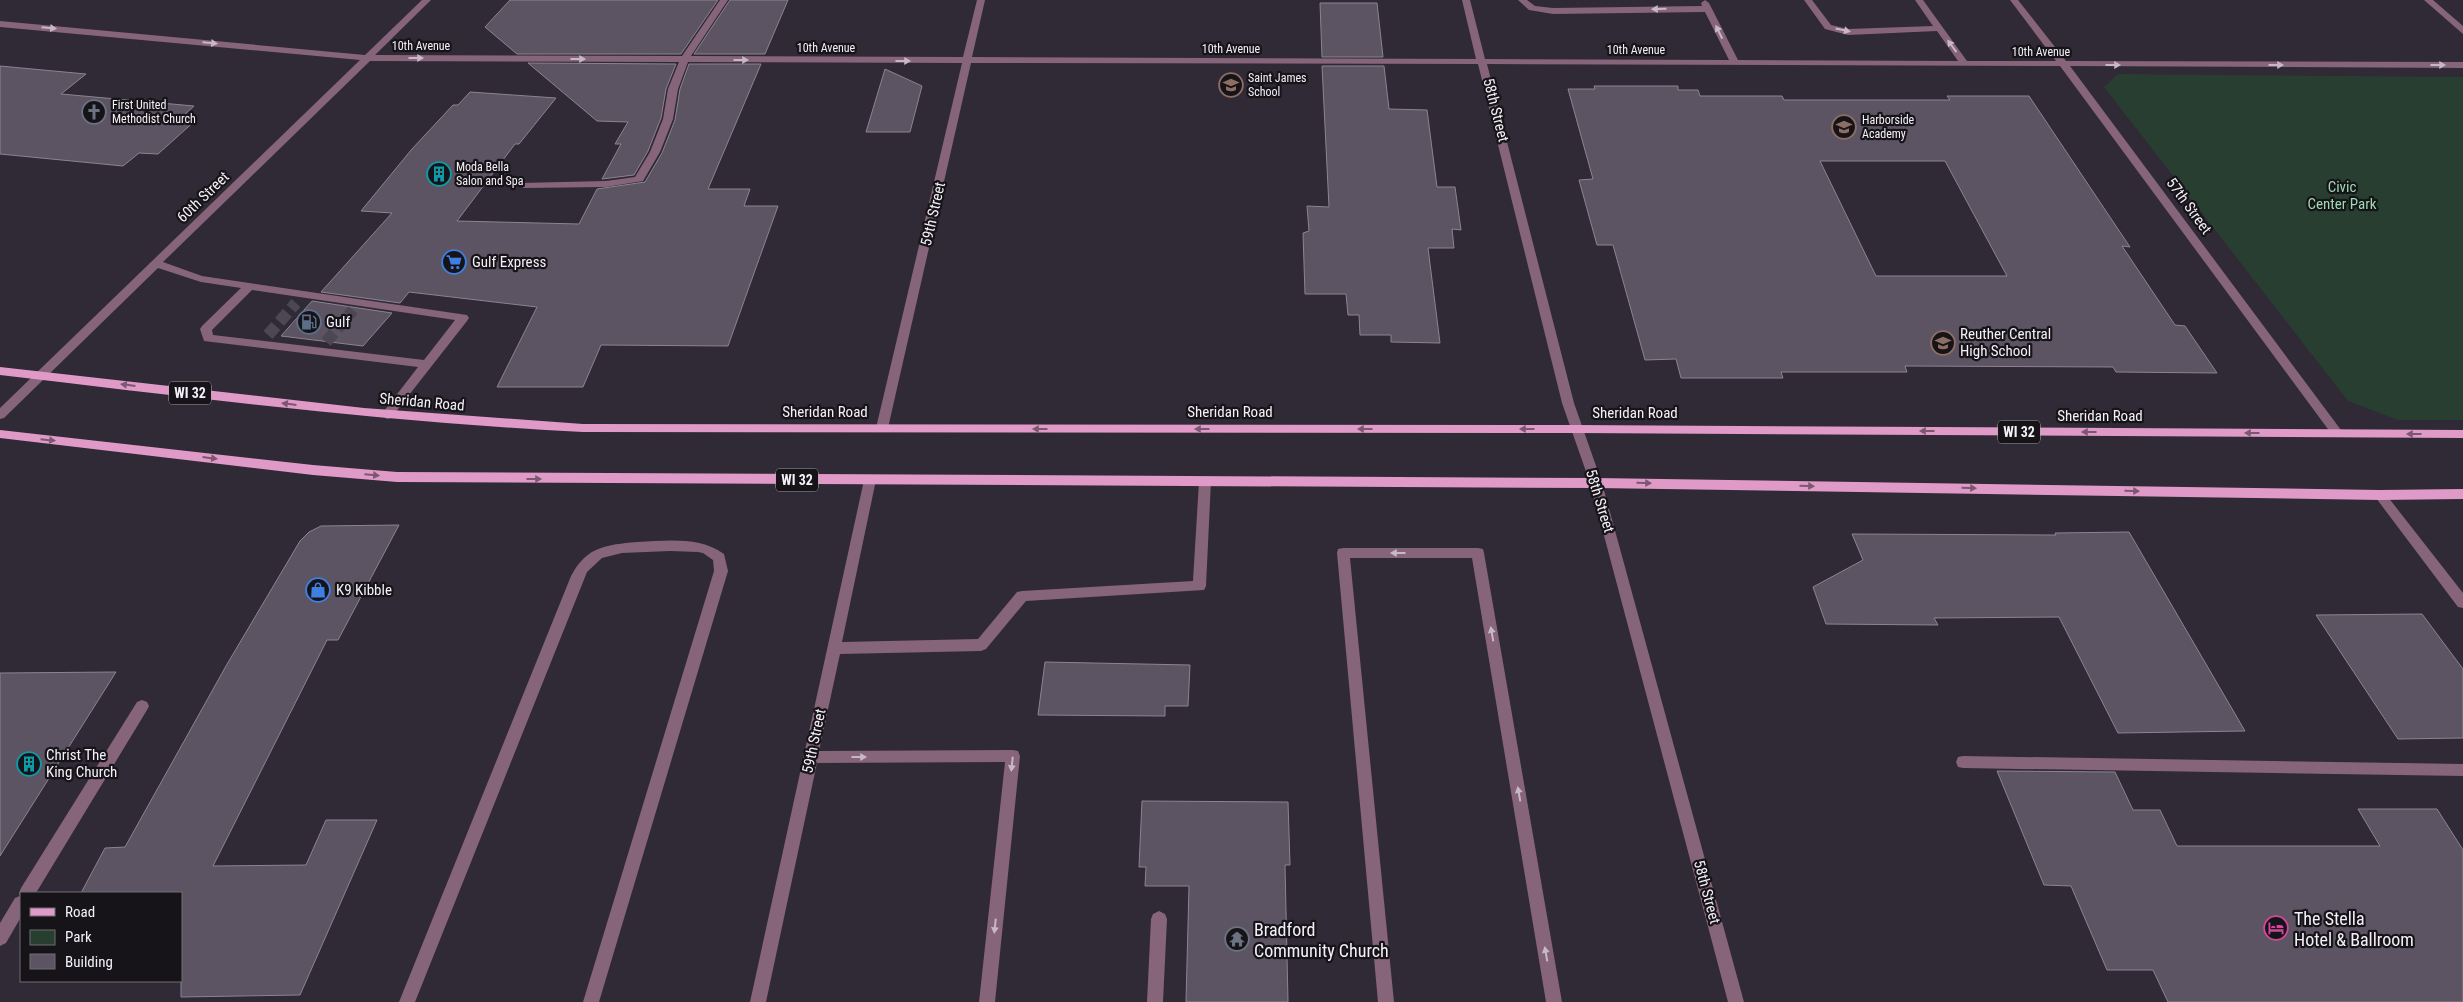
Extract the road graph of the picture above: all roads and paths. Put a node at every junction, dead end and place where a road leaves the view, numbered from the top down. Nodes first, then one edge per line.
1 (427, 0) edge
2 (724, 0) edge
3 (981, 0) edge
4 (1466, 0) edge
5 (1522, 0) edge
6 (1808, 0) edge
7 (1919, 0) edge
8 (2014, 0) edge
9 (2428, 0) edge
10 (1706, 4) edge
11 (0, 24) edge
12 (1939, 28) junction
13 (2463, 31) edge
14 (367, 58) junction
15 (684, 60) junction
16 (968, 61) junction
17 (1484, 61) junction
18 (1735, 63) junction
19 (1965, 64) junction
20 (2064, 65) junction
21 (2463, 65) edge
22 (524, 186) dead end
23 (157, 264) junction
24 (249, 287) junction
25 (268, 334) tunnel mouth
26 (326, 342) tunnel mouth
27 (260, 345) junction
28 (317, 351) junction
29 (427, 364) junction
30 (0, 371) edge
31 (42, 376) junction
32 (0, 415) edge
33 (386, 415) junction
34 (882, 428) junction
35 (1576, 429) junction
36 (2337, 433) junction
37 (0, 434) edge
38 (2463, 434) edge
39 (870, 480) junction
40 (1205, 481) junction
41 (1596, 483) junction
42 (2463, 494) edge
43 (2380, 495) junction
44 (2463, 603) edge
45 (834, 648) junction
46 (142, 706) dead end
47 (811, 757) junction
48 (1963, 762) dead end
49 (2463, 770) edge
50 (28, 892) edge
51 (20, 905) edge
52 (1159, 918) dead end
53 (0, 938) edge
54 (407, 1002) edge
55 (591, 1002) edge
56 (758, 1002) edge
57 (987, 1002) edge
58 (1154, 1002) edge
59 (1386, 1002) edge
60 (1554, 1002) edge
61 (1736, 1002) edge

1 - 14 street, 60th Street
2 - 15 street
3 - 16 street, 59th Street
4 - 17 street, 58th Street
10 -> 5 street
6 -> 12 street
7 - 12 street
8 - 20 street, 57th Street
9 - 13 street
18 -> 10 street
11 -> 14 street, 10th Avenue
19 -> 12 street
14 -> 15 street, 10th Avenue
14 - 23 street, 60th Street
15 -> 16 street, 10th Avenue
15 - 22 street
16 - 17 street, 10th Avenue
16 - 34 street, 59th Street
17 - 18 street, 10th Avenue
17 - 35 street, 58th Street
18 - 19 street, 10th Avenue
19 - 20 street, 10th Avenue
20 -> 21 street, 10th Avenue
20 - 36 street, 57th Street
23 - 24 street
23 - 31 street, 60th Street
24 - 27 street
24 - 29 street
25 - 27 street
26 - 28 street
27 - 28 street
28 - 29 street
29 - 33 street
30 - 31 main road, Sheridan Road / WI 32
31 - 32 street, 60th Street
33 -> 31 main road, Sheridan Road / WI 32
33 - 34 main road, Sheridan Road / WI 32
35 -> 34 main road, Sheridan Road / WI 32
36 -> 35 main road, Sheridan Road / WI 32
35 - 41 street, 58th Street
38 -> 36 main road, Sheridan Road / WI 32
37 -> 39 main road, WI 32
39 - 40 main road, WI 32
39 - 45 street, 59th Street
40 - 41 main road, WI 32
40 - 45 street
41 -> 43 main road, WI 32
41 - 61 street, 58th Street
42 - 43 main road, WI 32
43 - 44 street
45 - 47 street, 59th Street
46 - 50 street
47 - 56 street, 59th Street
47 -> 57 street
48 - 49 street
51 - 53 street
52 - 58 street
54 - 55 street
60 -> 59 street

